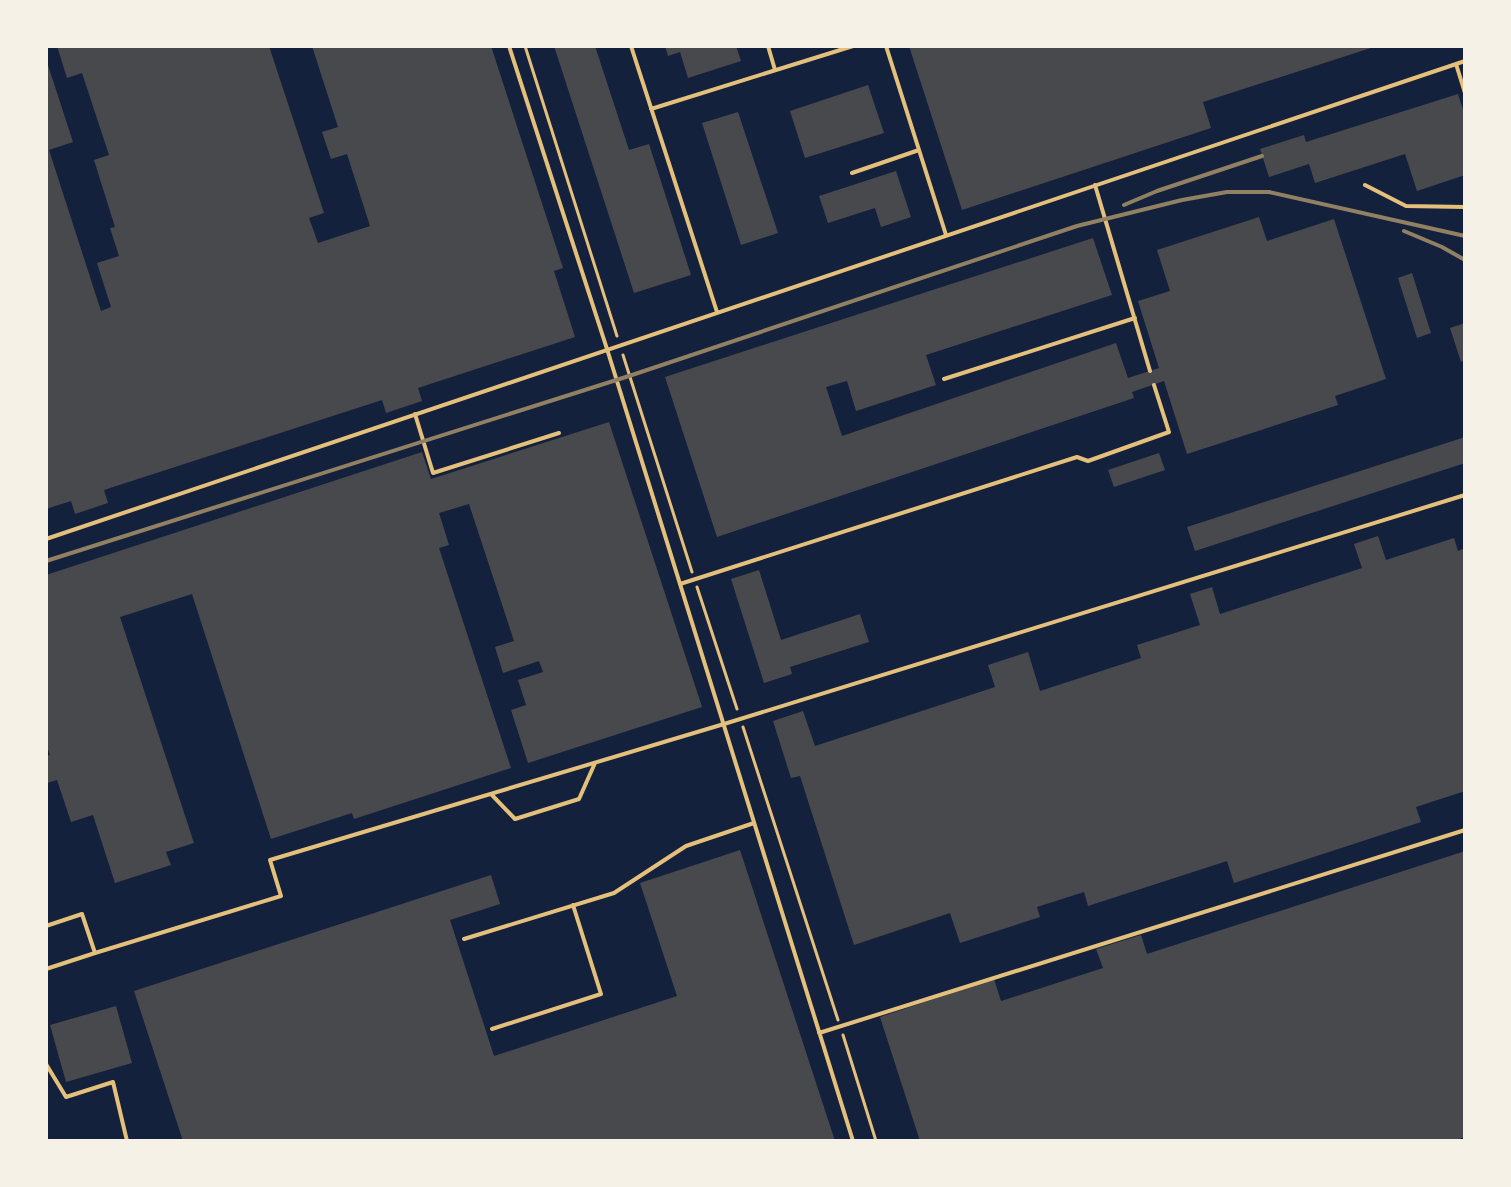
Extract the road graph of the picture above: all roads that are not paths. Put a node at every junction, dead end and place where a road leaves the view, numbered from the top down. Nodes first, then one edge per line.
1 (509, 46) edge
2 (631, 46) edge
3 (768, 46) edge
4 (853, 46) edge
5 (886, 46) edge
6 (1465, 61) edge
7 (1456, 64) junction
8 (775, 70) junction
9 (1465, 93) edge
10 (651, 109) junction
11 (919, 150) junction
12 (852, 173) dead end
13 (1095, 185) junction
14 (1365, 185) dead end
15 (1465, 207) edge
16 (946, 235) junction
17 (717, 312) junction
18 (1135, 318) junction
19 (607, 349) junction
20 (1150, 371) dead end
21 (944, 379) dead end
22 (1154, 385) dead end
23 (415, 414) junction
24 (559, 433) dead end
25 (1465, 495) edge
26 (46, 539) edge
27 (680, 584) junction
28 (724, 724) junction
29 (595, 763) junction
30 (490, 794) junction
31 (754, 823) junction
32 (1465, 830) edge
33 (573, 905) junction
34 (46, 926) edge
35 (464, 939) dead end
36 (95, 953) junction
37 (46, 969) edge
38 (492, 1029) dead end
39 (819, 1033) junction
40 (46, 1064) edge
41 (127, 1141) edge
42 (853, 1141) edge

1 - 19 lane
2 - 10 lane
3 - 8 lane
4 - 8 lane
5 - 11 lane
6 - 7 lane
7 - 9 lane
7 - 13 lane
8 - 10 lane
10 - 17 lane
11 - 12 lane
11 - 16 lane
13 - 16 lane
13 - 18 lane
14 - 15 lane
16 - 17 lane
17 - 19 lane
18 - 20 lane
18 - 21 lane
19 - 23 lane
19 - 27 lane
22 - 27 lane
23 - 24 lane
23 - 26 lane
25 - 28 lane
27 - 28 lane
28 - 29 lane
28 - 31 lane
29 - 30 lane
29 - 30 lane
30 - 36 lane
31 - 33 lane
31 - 39 lane
32 - 39 lane
33 - 35 lane
33 - 38 lane
34 - 36 lane
36 - 37 lane
39 - 42 lane
40 - 41 lane

